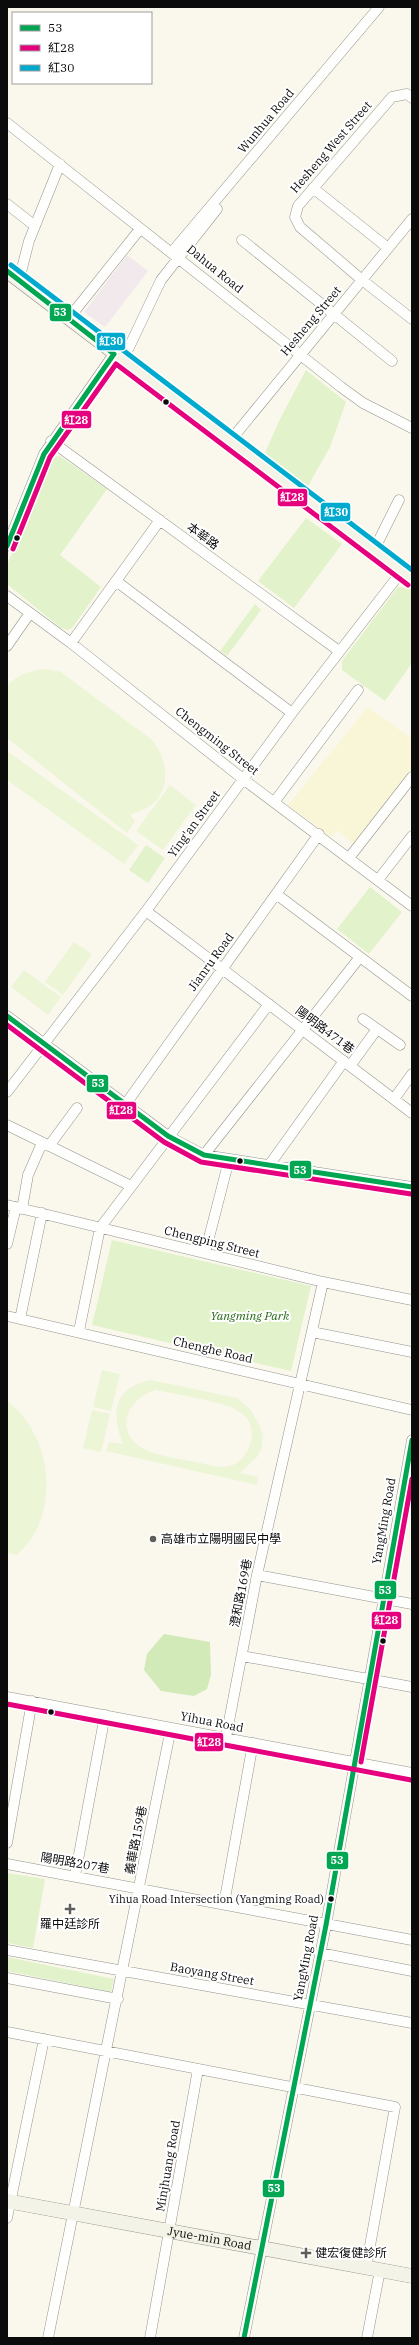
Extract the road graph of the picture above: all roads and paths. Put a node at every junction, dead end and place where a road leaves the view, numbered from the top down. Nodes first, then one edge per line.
1 (379, 7) edge
2 (412, 98) edge
3 (7, 123) edge
4 (60, 164) junction
5 (313, 188) junction
6 (7, 204) edge
7 (217, 209) dead end
8 (412, 219) edge
9 (36, 226) junction
10 (140, 228) junction
11 (242, 240) dead end
12 (388, 248) junction
13 (175, 254) junction
14 (7, 271) edge
15 (19, 280) junction
16 (362, 280) junction
17 (332, 315) junction
18 (69, 318) junction
19 (412, 319) edge
20 (300, 354) junction
21 (119, 357) junction
22 (392, 361) dead end
23 (412, 428) edge
24 (51, 441) junction
25 (230, 441) junction
26 (399, 500) dead end
27 (160, 520) junction
28 (7, 546) edge
29 (374, 550) junction
30 (407, 575) edge
31 (116, 581) junction
32 (7, 596) edge
33 (30, 613) junction
34 (70, 642) junction
35 (7, 646) edge
36 (339, 651) junction
37 (358, 690) dead end
38 (292, 713) junction
39 (412, 777) edge
40 (243, 779) junction
41 (275, 801) junction
42 (319, 834) junction
43 (412, 836) edge
44 (349, 858) junction
45 (378, 880) junction
46 (276, 894) junction
47 (412, 906) edge
48 (146, 911) junction
49 (360, 957) junction
50 (223, 968) junction
51 (412, 996) edge
52 (269, 1004) junction
53 (7, 1016) edge
54 (364, 1019) dead end
55 (377, 1029) junction
56 (303, 1030) junction
57 (43, 1044) junction
58 (400, 1046) dead end
59 (347, 1063) junction
60 (412, 1074) edge
61 (7, 1092) edge
62 (394, 1099) junction
63 (125, 1105) junction
64 (77, 1108) dead end
65 (412, 1112) edge
66 (7, 1126) edge
67 (168, 1136) junction
68 (46, 1144) junction
69 (204, 1155) junction
70 (229, 1160) junction
71 (270, 1164) junction
72 (131, 1186) junction
73 (412, 1187) edge
74 (15, 1207) edge
75 (42, 1214) junction
76 (100, 1228) junction
77 (7, 1244) edge
78 (205, 1253) junction
79 (323, 1282) junction
80 (412, 1300) edge
81 (7, 1316) edge
82 (20, 1319) junction
83 (79, 1332) junction
84 (312, 1332) junction
85 (412, 1352) edge
86 (300, 1384) junction
87 (412, 1410) edge
88 (412, 1440) edge
89 (257, 1575) junction
90 (384, 1599) junction
91 (412, 1604) edge
92 (242, 1656) junction
93 (369, 1678) junction
94 (412, 1687) edge
95 (7, 1697) edge
96 (32, 1701) junction
97 (104, 1715) junction
98 (171, 1728) junction
99 (226, 1738) junction
100 (253, 1743) junction
101 (354, 1761) junction
102 (412, 1774) edge
103 (7, 1843) edge
104 (7, 1864) edge
105 (75, 1876) junction
106 (140, 1888) junction
107 (224, 1904) junction
108 (326, 1925) junction
109 (412, 1938) edge
110 (7, 1950) edge
111 (320, 1953) junction
112 (124, 1971) junction
113 (412, 1971) edge
114 (7, 1978) edge
115 (118, 1999) junction
116 (310, 2005) junction
117 (412, 2023) edge
118 (7, 2032) edge
119 (44, 2039) junction
120 (107, 2051) junction
121 (198, 2069) junction
122 (294, 2087) junction
123 (8, 2202) edge
124 (74, 2214) junction
125 (7, 2218) edge
126 (170, 2231) junction
127 (262, 2248) junction
128 (373, 2269) junction
129 (412, 2276) edge
130 (48, 2338) edge
131 (150, 2338) edge
132 (244, 2338) edge
133 (368, 2338) edge

1 - 13 street, Wunhua Road
2 - 5 street, Hesheng West Street
3 - 4 street, Dahua Road
4 - 9 street
4 - 10 street, Dahua Road
5 - 12 street
5 - 16 street, Hesheng West Street
6 - 9 street
7 - 13 street
8 - 12 street, Hesheng Street
9 - 15 street
10 - 13 street, Dahua Road
10 - 18 street
11 - 17 street
12 - 16 street, Hesheng Street
13 - 20 street, Dahua Road
13 - 21 street
14 - 15 street
15 - 18 street
16 - 17 street, Hesheng Street
16 - 19 street, Hesheng West Street
17 - 20 street, Hesheng Street
17 - 22 street
18 - 21 street
20 - 23 street, Dahua Road
20 - 25 street, Hesheng Street
21 - 24 street
21 - 25 street
24 - 27 street, 本華路
24 - 28 street
25 - 29 street
26 - 29 street
27 - 31 street
27 - 36 street, 本華路
29 - 30 street
30 - 36 street, Ying'an Street
31 - 34 street
31 - 38 street
32 - 33 street, Chengming Street
33 - 34 street, Chengming Street
33 - 35 street
34 - 40 street, Chengming Street
36 - 38 street, Ying'an Street
37 - 41 street
38 - 40 street, Ying'an Street
39 - 44 street
40 - 41 street, Chengming Street
40 - 48 street, Ying'an Street
41 - 42 street, Chengming Street
42 - 44 street, Chengming Street
42 - 46 street, Jianru Road
43 - 45 street
44 - 45 street, Chengming Street
45 - 47 street, Chengming Street
46 - 49 street
46 - 50 street, Jianru Road
48 - 50 street, 陽明路471巷
48 - 57 street, Ying'an Street
49 - 51 street
49 - 56 street
50 - 52 street, 陽明路471巷
50 - 63 street, Jianru Road
52 - 56 street, 陽明路471巷
52 - 67 street
53 - 57 street
54 - 55 street
55 - 58 street
55 - 59 street
56 - 59 street, 陽明路471巷
56 - 69 street
57 - 61 street, Ying'an Street
57 - 63 street
59 - 62 street, 陽明路471巷
59 - 71 street
60 - 62 street
62 - 65 street, 陽明路471巷
63 - 67 street
64 - 68 street
66 - 68 street
67 - 69 street
67 - 72 street
68 - 72 street
68 - 74 street
69 - 70 street
70 - 71 street
70 - 78 street
71 - 73 street
72 - 76 street
74 - 75 street, Chengping Street
74 - 77 street
75 - 76 street, Chengping Street
75 - 82 street
76 - 78 street, Chengping Street
76 - 83 street
78 - 79 street, Chengping Street
79 - 80 street, Chengping Street
79 - 84 street, 澄和路169巷
81 - 82 street, Chenghe Road
82 - 83 street, Chenghe Road
83 - 86 street, Chenghe Road
84 - 85 street
84 - 86 street, 澄和路169巷
86 - 87 street, Chenghe Road
86 - 89 street, 澄和路169巷
88 - 90 street, YangMing Road
89 - 90 street
89 - 92 street, 澄和路169巷
90 - 91 street
90 - 93 street, YangMing Road
92 - 93 street
92 - 99 street, 澄和路169巷
93 - 94 street
93 - 101 street, YangMing Road
95 - 96 street, Yihua Road
96 - 97 street, Yihua Road
96 - 103 street
97 - 98 street, Yihua Road
97 - 105 street
98 - 99 street, Yihua Road
98 - 106 street, 義華路159巷
99 - 100 street, Yihua Road
100 - 101 street, Yihua Road
100 - 107 street
101 - 102 street, Yihua Road
101 - 108 street, YangMing Road
104 - 105 street, 陽明路207巷
105 - 106 street, 陽明路207巷
106 - 107 street, 陽明路207巷
106 - 112 street, 義華路159巷
107 - 108 street, 陽明路207巷
108 - 109 street, 陽明路207巷
108 - 111 street, YangMing Road
110 - 112 street, Baoyang Street
111 - 113 street
111 - 116 street, YangMing Road
112 - 115 street, 義華路159巷
112 - 116 street, Baoyang Street
114 - 115 street
115 - 120 street, 義華路159巷
116 - 117 street, Baoyang Street
116 - 122 street, YangMing Road
118 - 119 street
119 - 120 street
119 - 123 street
120 - 121 street
120 - 124 street, 義華路159巷
121 - 122 street
121 - 126 street, Minjhuang Road
122 - 127 street, YangMing Road
122 - 128 street
123 - 124 street, Jyue-min Road
123 - 125 street
124 - 126 street, Jyue-min Road
124 - 130 street, 義華路159巷
126 - 127 street, Jyue-min Road
126 - 131 street, Minjhuang Road
127 - 128 street, Jyue-min Road
127 - 132 street, YangMing Road
128 - 129 street, Jyue-min Road
128 - 133 street

